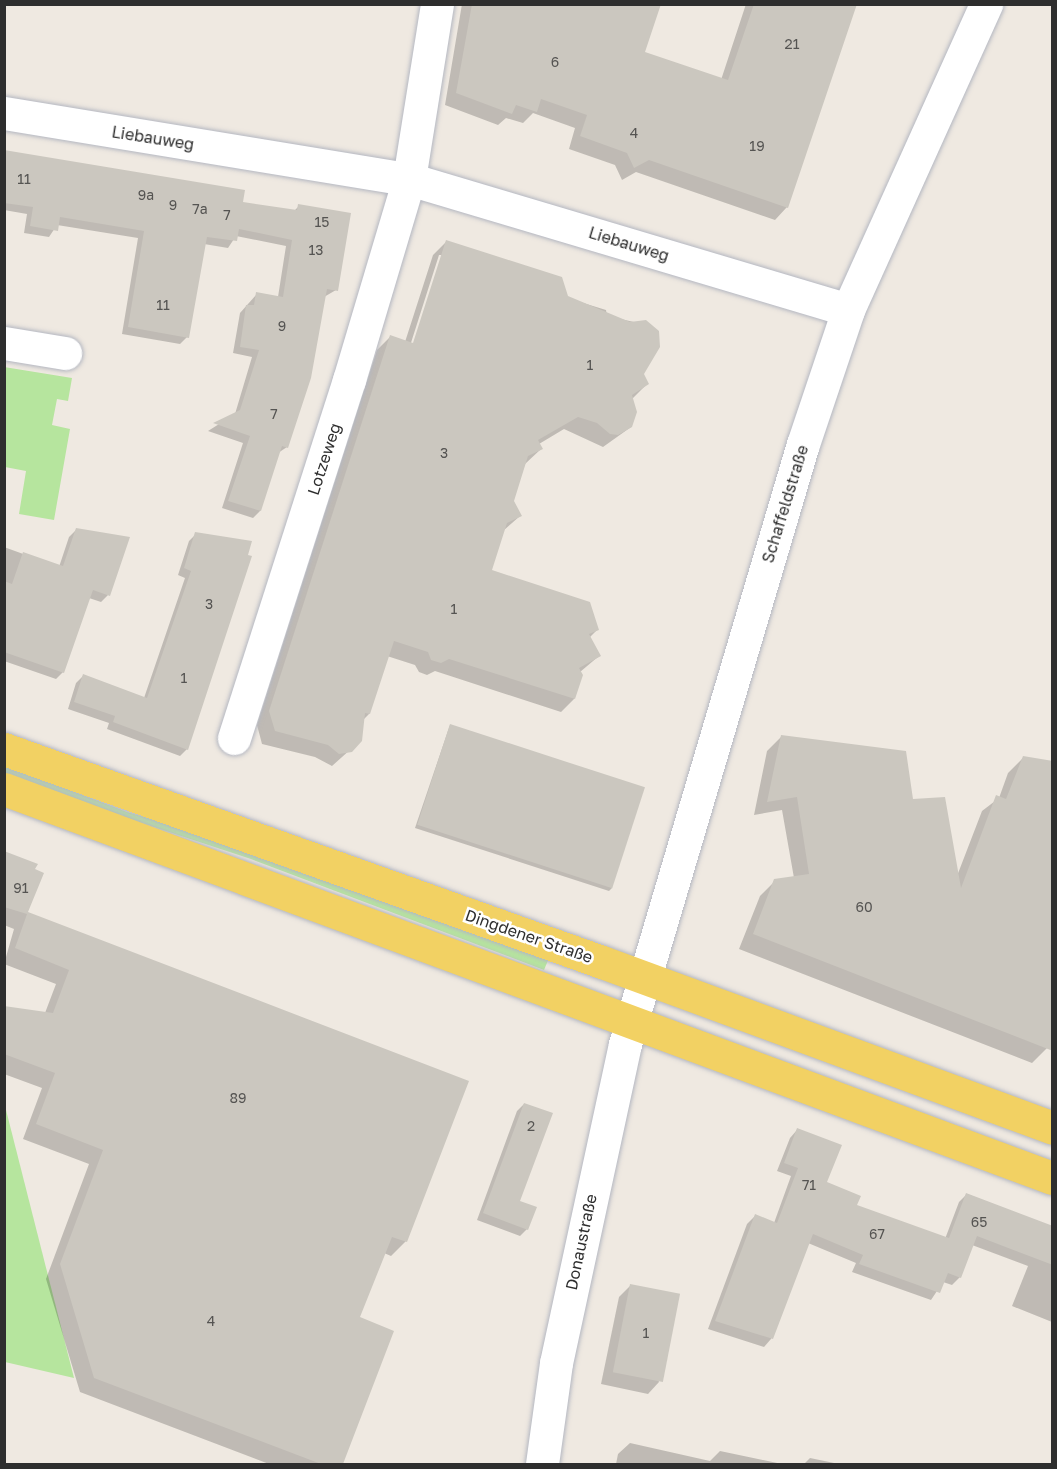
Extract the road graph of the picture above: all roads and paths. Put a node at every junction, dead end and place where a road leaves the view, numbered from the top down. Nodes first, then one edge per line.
1 (437, 4) edge
2 (986, 4) edge
3 (4, 113) edge
4 (409, 179) junction
5 (848, 310) junction
6 (4, 343) edge
7 (65, 353) dead end
8 (234, 738) dead end
9 (4, 749) edge
10 (4, 789) edge
11 (645, 978) junction
12 (631, 1021) junction
13 (1053, 1128) edge
14 (989, 1154) junction
15 (1053, 1168) edge
16 (1053, 1178) edge
17 (542, 1464) edge

1 - 4 street
2 - 5 street, Schaffeldstraße
3 - 4 street, Liebauweg
4 - 5 street, Liebauweg
4 - 8 street, Lotzeweg
5 - 11 street, Schaffeldstraße
6 - 7 street
9 - 11 main road, Dingdener Straße
10 - 12 main road
11 - 12 street, Schaffeldstraße
11 - 13 main road, Dingdener Straße
12 - 14 main road
12 - 17 street, Donaustraße
14 - 15 main road
14 - 16 main road

